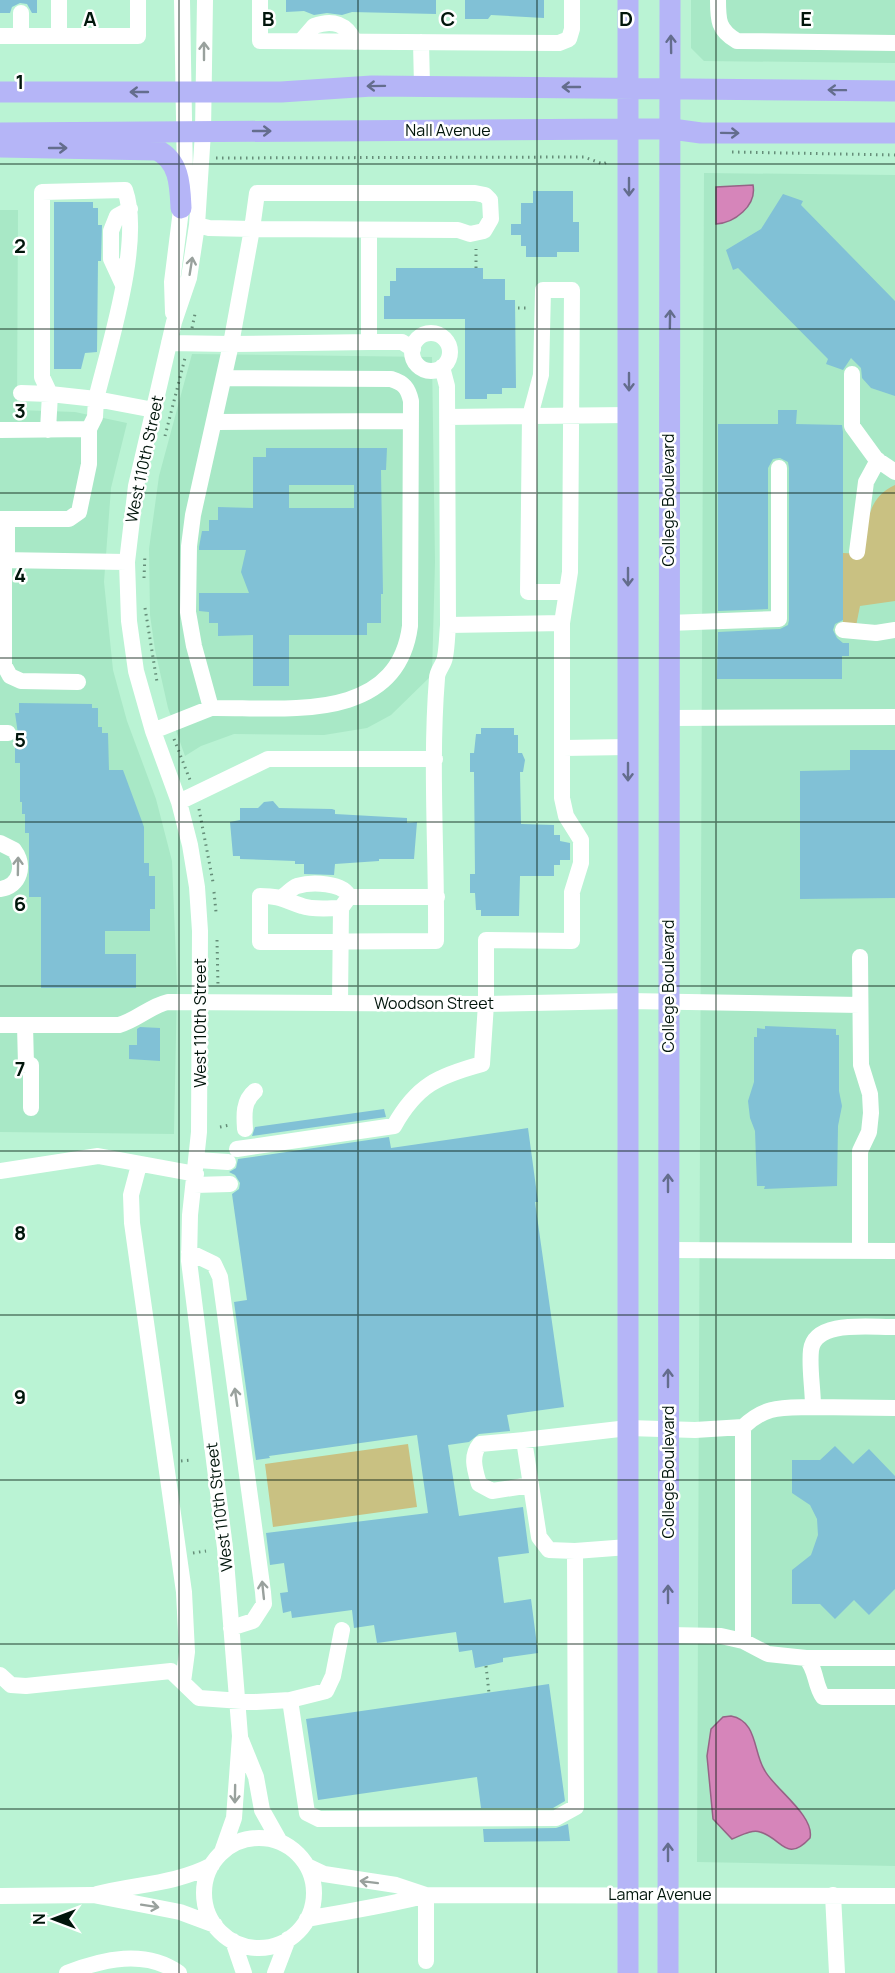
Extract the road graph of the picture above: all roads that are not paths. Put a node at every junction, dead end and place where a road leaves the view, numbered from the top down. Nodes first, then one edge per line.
1 (59, 0) edge
2 (138, 0) edge
3 (182, 0) edge
4 (205, 0) edge
5 (260, 0) edge
6 (572, 0) edge
7 (628, 0) edge
8 (670, 0) edge
9 (718, 0) edge
10 (21, 14) dead end
11 (0, 36) edge
12 (21, 36) junction
13 (59, 36) junction
14 (421, 42) junction
15 (895, 43) edge
16 (422, 86) junction
17 (629, 88) junction
18 (671, 89) junction
19 (895, 91) edge
20 (0, 92) edge
21 (194, 93) junction
22 (629, 129) junction
23 (672, 129) junction
24 (194, 132) junction
25 (0, 133) edge
26 (895, 133) edge
27 (0, 147) edge
28 (181, 208) junction
29 (197, 225) junction
30 (252, 229) junction
31 (369, 230) junction
32 (174, 322) junction
33 (369, 342) junction
34 (169, 343) junction
35 (231, 344) junction
36 (413, 349) junction
37 (442, 367) junction
38 (852, 374) dead end
39 (225, 378) junction
40 (21, 393) dead end
41 (50, 394) junction
42 (96, 399) junction
43 (154, 410) junction
44 (628, 415) junction
45 (530, 416) junction
46 (570, 416) junction
47 (447, 417) junction
48 (411, 421) junction
49 (216, 422) junction
50 (89, 429) junction
51 (0, 430) edge
52 (48, 430) junction
53 (878, 460) junction
54 (780, 468) dead end
55 (895, 472) edge
56 (3, 519) edge
57 (856, 552) dead end
58 (1, 560) edge
59 (127, 562) junction
60 (567, 592) junction
61 (562, 623) junction
62 (668, 623) junction
63 (448, 625) junction
64 (895, 630) edge
65 (843, 635) dead end
66 (78, 682) dead end
67 (211, 708) junction
68 (895, 717) edge
69 (668, 718) junction
70 (153, 731) junction
71 (628, 747) junction
72 (562, 748) junction
73 (435, 759) junction
74 (179, 802) junction
75 (0, 843) edge
76 (0, 889) edge
77 (437, 897) junction
78 (345, 902) junction
79 (340, 942) junction
80 (861, 957) dead end
81 (628, 1001) junction
82 (201, 1003) junction
83 (340, 1003) junction
84 (668, 1003) junction
85 (486, 1004) junction
86 (861, 1005) junction
87 (0, 1025) edge
88 (31, 1025) junction
89 (255, 1091) dead end
90 (32, 1108) dead end
91 (239, 1127) road end
92 (139, 1165) junction
93 (0, 1171) edge
94 (196, 1173) junction
95 (231, 1184) dead end
96 (668, 1250) junction
97 (861, 1250) junction
98 (895, 1251) edge
99 (189, 1252) junction
100 (895, 1327) edge
101 (813, 1407) junction
102 (895, 1408) edge
103 (743, 1427) junction
104 (628, 1428) junction
105 (668, 1429) junction
106 (524, 1440) junction
107 (531, 1485) junction
108 (628, 1547) junction
109 (575, 1551) junction
110 (231, 1628) junction
111 (342, 1630) dead end
112 (668, 1635) junction
113 (743, 1641) junction
114 (807, 1658) junction
115 (895, 1658) edge
116 (0, 1675) edge
117 (183, 1682) junction
118 (895, 1697) edge
119 (236, 1700) junction
120 (290, 1700) junction
121 (240, 1736) junction
122 (280, 1842) junction
123 (217, 1859) junction
124 (307, 1866) junction
125 (628, 1893) junction
126 (668, 1894) junction
127 (93, 1895) junction
128 (426, 1895) junction
129 (832, 1895) junction
130 (0, 1896) edge
131 (895, 1896) edge
132 (307, 1919) junction
133 (214, 1925) junction
134 (288, 1940) junction
135 (233, 1941) junction
136 (426, 1960) dead end
137 (67, 1973) edge
138 (179, 1973) edge
139 (244, 1973) edge
140 (275, 1973) edge
141 (628, 1973) edge
142 (668, 1973) edge
143 (837, 1973) edge

1 - 13 street
2 - 13 street
3 - 21 street, West 110th Street
21 -> 4 street, West 110th Street
5 - 14 street
6 - 14 street
7 - 17 main road
18 -> 8 main road, College Boulevard
9 - 15 street
10 - 12 street
11 - 12 street
12 - 13 street
14 - 16 street
17 -> 16 main road
16 -> 21 main road
17 - 18 main road
17 - 22 main road
19 -> 18 main road
18 - 23 main road, College Boulevard
21 -> 20 main road
21 - 24 street, West 110th Street
22 - 23 main road, Nall Avenue
24 -> 22 main road, Nall Avenue
22 -> 44 main road
23 -> 26 main road, Nall Avenue
62 -> 23 main road, College Boulevard
24 - 25 main road, Nall Avenue
24 - 28 street, West 110th Street
24 - 29 street, West 110th Street
27 -> 28 main road
28 - 32 street, West 110th Street
29 - 30 street
32 -> 29 street, West 110th Street
30 - 31 street
30 - 31 street
30 - 35 street
31 - 33 street
32 - 34 street, West 110th Street
33 - 35 street
33 - 36 street
34 - 35 street
34 - 43 street, West 110th Street
35 - 39 street
36 - 37 street
36 - 37 street
37 - 47 street
38 - 53 street
39 - 48 street
39 - 49 street
40 - 41 street
41 - 42 street
41 - 42 street
41 - 52 street
42 - 43 street
42 - 50 street
43 - 59 street, West 110th Street
44 - 46 street
44 -> 71 main road
45 - 46 street
45 - 46 street
45 - 47 street
45 - 60 street
46 - 60 street
47 - 63 street
48 - 49 street
48 - 67 street
49 - 67 street
50 - 52 street
50 - 56 street
51 - 52 street
53 - 55 street
53 - 57 street
54 - 62 street
56 - 58 street
58 - 59 street
58 - 66 street
59 - 70 street, West 110th Street
60 - 61 street
61 - 63 street
61 - 72 street
62 - 69 main road, College Boulevard
63 - 73 street
64 - 65 street
67 - 70 street
68 - 69 street
69 - 84 main road, College Boulevard
70 - 74 street, West 110th Street
71 - 72 street
71 -> 81 main road
72 - 85 street
73 - 74 street
73 - 77 street
74 - 82 street, West 110th Street
76 -> 75 street
77 - 78 street
77 - 79 street
78 - 79 street
78 - 79 street
79 - 83 street
80 - 86 street
81 - 84 street, Woodson Street
81 - 85 street, Woodson Street
81 - 104 main road
82 - 83 street, Woodson Street
82 - 88 street, Woodson Street
82 - 94 street, West 110th Street
83 - 85 street, Woodson Street
84 - 86 street, Woodson Street
96 -> 84 main road, College Boulevard
85 - 94 street
86 - 97 street
87 - 88 street, Woodson Street
88 - 90 street
89 - 91 street
92 - 93 street
92 - 94 street
92 - 117 street
94 - 95 street
94 - 99 street, West 110th Street
96 - 97 street
105 -> 96 main road, College Boulevard
97 - 98 street
99 - 110 street, West 110th Street
110 -> 99 street
100 - 101 street
101 - 102 street
101 - 103 street
103 - 105 street
103 - 113 street
104 - 105 street
104 - 106 street
104 - 108 main road
112 -> 105 main road, College Boulevard
106 - 107 street
106 - 107 street
107 - 109 street
108 - 109 street
108 - 125 main road
109 - 120 street
110 - 119 street, West 110th Street
111 - 120 street
112 - 113 street
126 -> 112 main road, College Boulevard
113 - 114 street
114 - 115 street
114 - 118 street
116 - 117 street
117 - 119 street
119 - 120 street
119 - 121 street, West 110th Street
121 - 122 street, West 110th Street
121 -> 123 street, West 110th Street
122 - 123 street
122 - 124 street
123 - 127 street
123 - 133 street
128 -> 124 street, Lamar Avenue
124 - 132 street
125 - 126 street, Lamar Avenue
125 - 128 street, Lamar Avenue
125 - 141 main road
126 - 129 street, Lamar Avenue
126 - 142 main road, College Boulevard
127 - 130 street
127 -> 133 street
128 - 132 street, Lamar Avenue
128 - 136 street
129 - 131 street, Lamar Avenue
129 - 143 street
132 - 134 street
133 - 135 street
134 - 135 street
134 - 140 street
135 - 139 street
137 - 138 street

